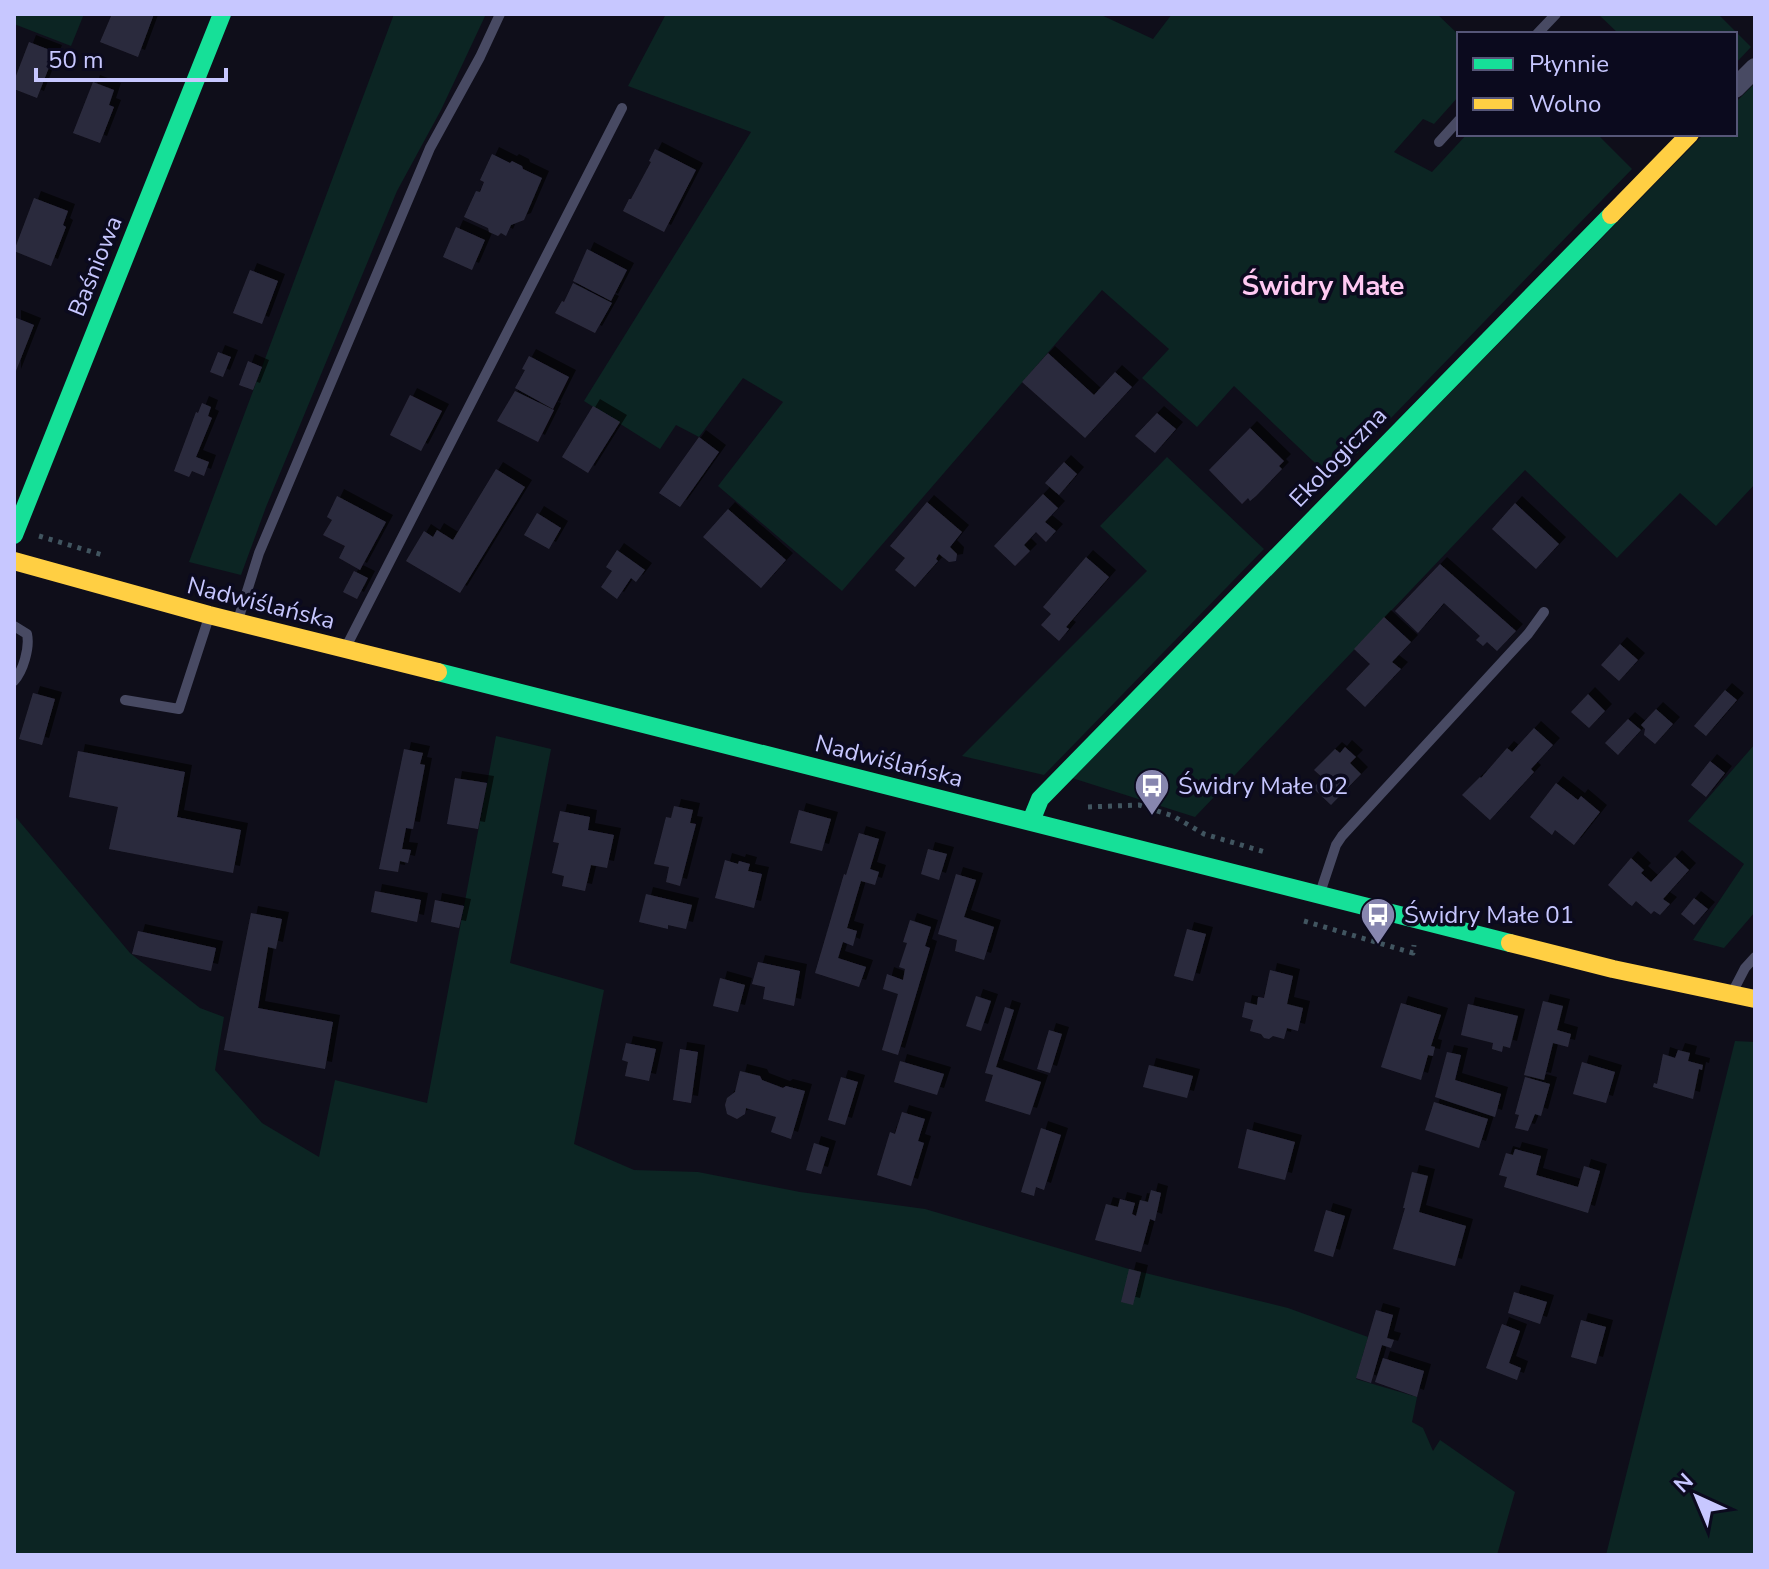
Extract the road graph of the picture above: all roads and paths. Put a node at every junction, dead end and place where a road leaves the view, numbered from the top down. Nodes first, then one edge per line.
1 (222, 14) edge
2 (500, 14) edge
3 (1556, 14) edge
4 (1539, 32) edge
5 (1755, 68) edge
6 (1737, 86) edge
7 (622, 108) dead end
8 (1457, 122) edge
9 (1688, 136) edge
10 (1439, 142) dead end
11 (14, 535) edge
12 (14, 561) edge
13 (1544, 612) dead end
14 (209, 615) junction
15 (237, 622) junction
16 (14, 626) edge
17 (346, 649) junction
18 (14, 681) edge
19 (125, 700) dead end
20 (1031, 821) junction
21 (1319, 895) junction
22 (1755, 957) edge
23 (1731, 995) junction
24 (1755, 999) edge

1 - 11 main road, Baśniowa
2 - 15 lane
3 - 4 lane
5 - 6 street
7 - 17 lane
8 - 10 lane
9 - 20 main road, Ekologiczna
12 - 14 main road, Nadwiślańska
13 - 21 lane
14 - 15 main road, Nadwiślańska
14 - 19 lane
15 - 17 main road, Nadwiślańska
16 - 18 lane
17 - 20 main road, Nadwiślańska
20 - 21 main road, Nadwiślańska
21 - 23 main road, Nadwiślańska
22 - 23 lane
23 - 24 main road, Nadwiślańska

